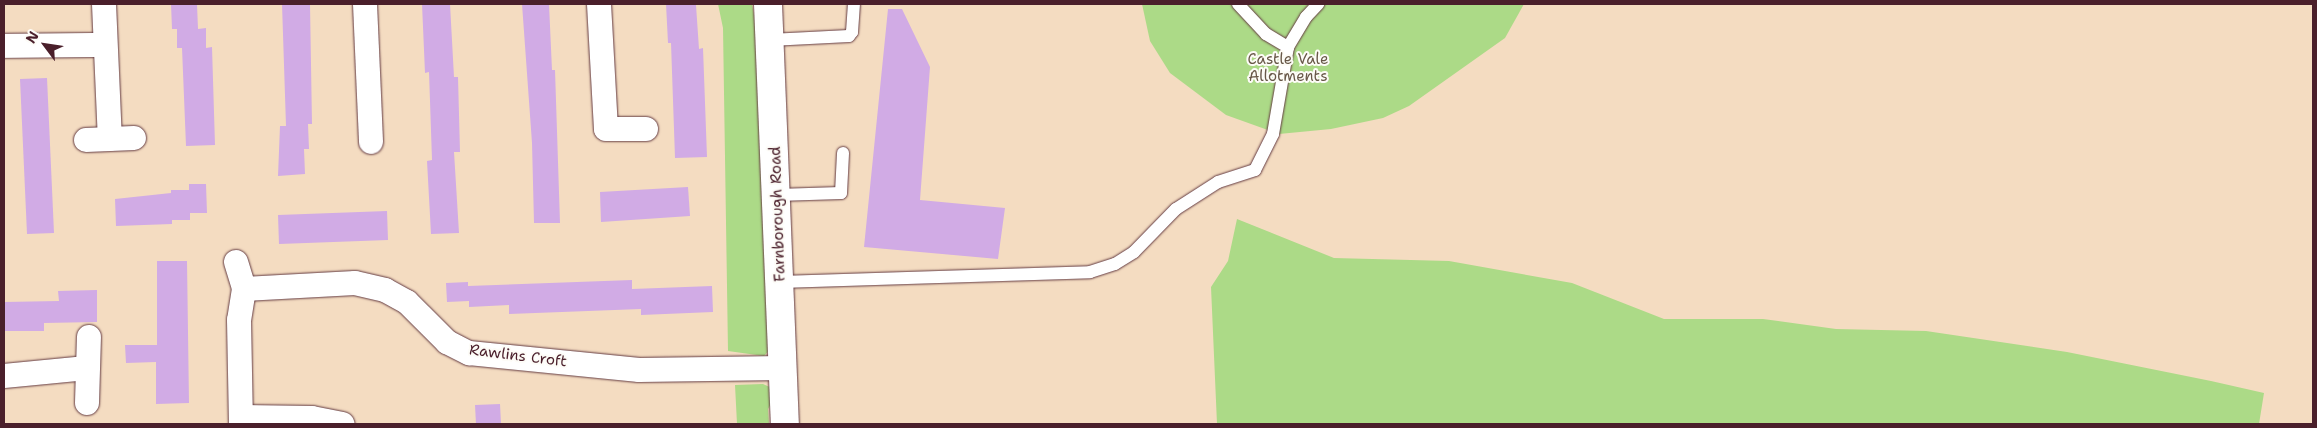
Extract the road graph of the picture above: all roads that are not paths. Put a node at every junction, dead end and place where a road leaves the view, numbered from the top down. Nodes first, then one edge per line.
1 (104, 4) edge
2 (364, 4) edge
3 (599, 4) edge
4 (768, 4) edge
5 (854, 4) edge
6 (1238, 4) edge
7 (1318, 4) edge
8 (770, 40) junction
9 (105, 44) junction
10 (4, 46) edge
11 (1288, 47) junction
12 (646, 129) dead end
13 (134, 138) dead end
14 (110, 139) junction
15 (86, 140) dead end
16 (371, 142) dead end
17 (843, 153) dead end
18 (777, 195) junction
19 (236, 262) dead end
20 (780, 282) junction
21 (244, 289) junction
22 (89, 337) dead end
23 (87, 368) junction
24 (784, 368) junction
25 (4, 376) edge
26 (87, 403) dead end
27 (241, 420) edge
28 (342, 424) edge
29 (785, 424) edge

1 - 9 street
2 - 16 street
3 - 12 street
4 - 8 street, Farnborough Road
5 - 8 lane
6 - 11 lane
7 - 11 lane
8 - 18 street, Farnborough Road
9 - 10 street
9 - 14 street
11 - 20 lane
13 - 14 street
14 - 15 street
17 - 18 lane
18 - 20 street, Farnborough Road
19 - 21 street
20 - 24 street, Farnborough Road
21 - 24 street, Rawlins Croft
21 - 27 street
22 - 23 street
23 - 25 street
23 - 26 street
24 - 29 street, Farnborough Road
27 - 28 street

